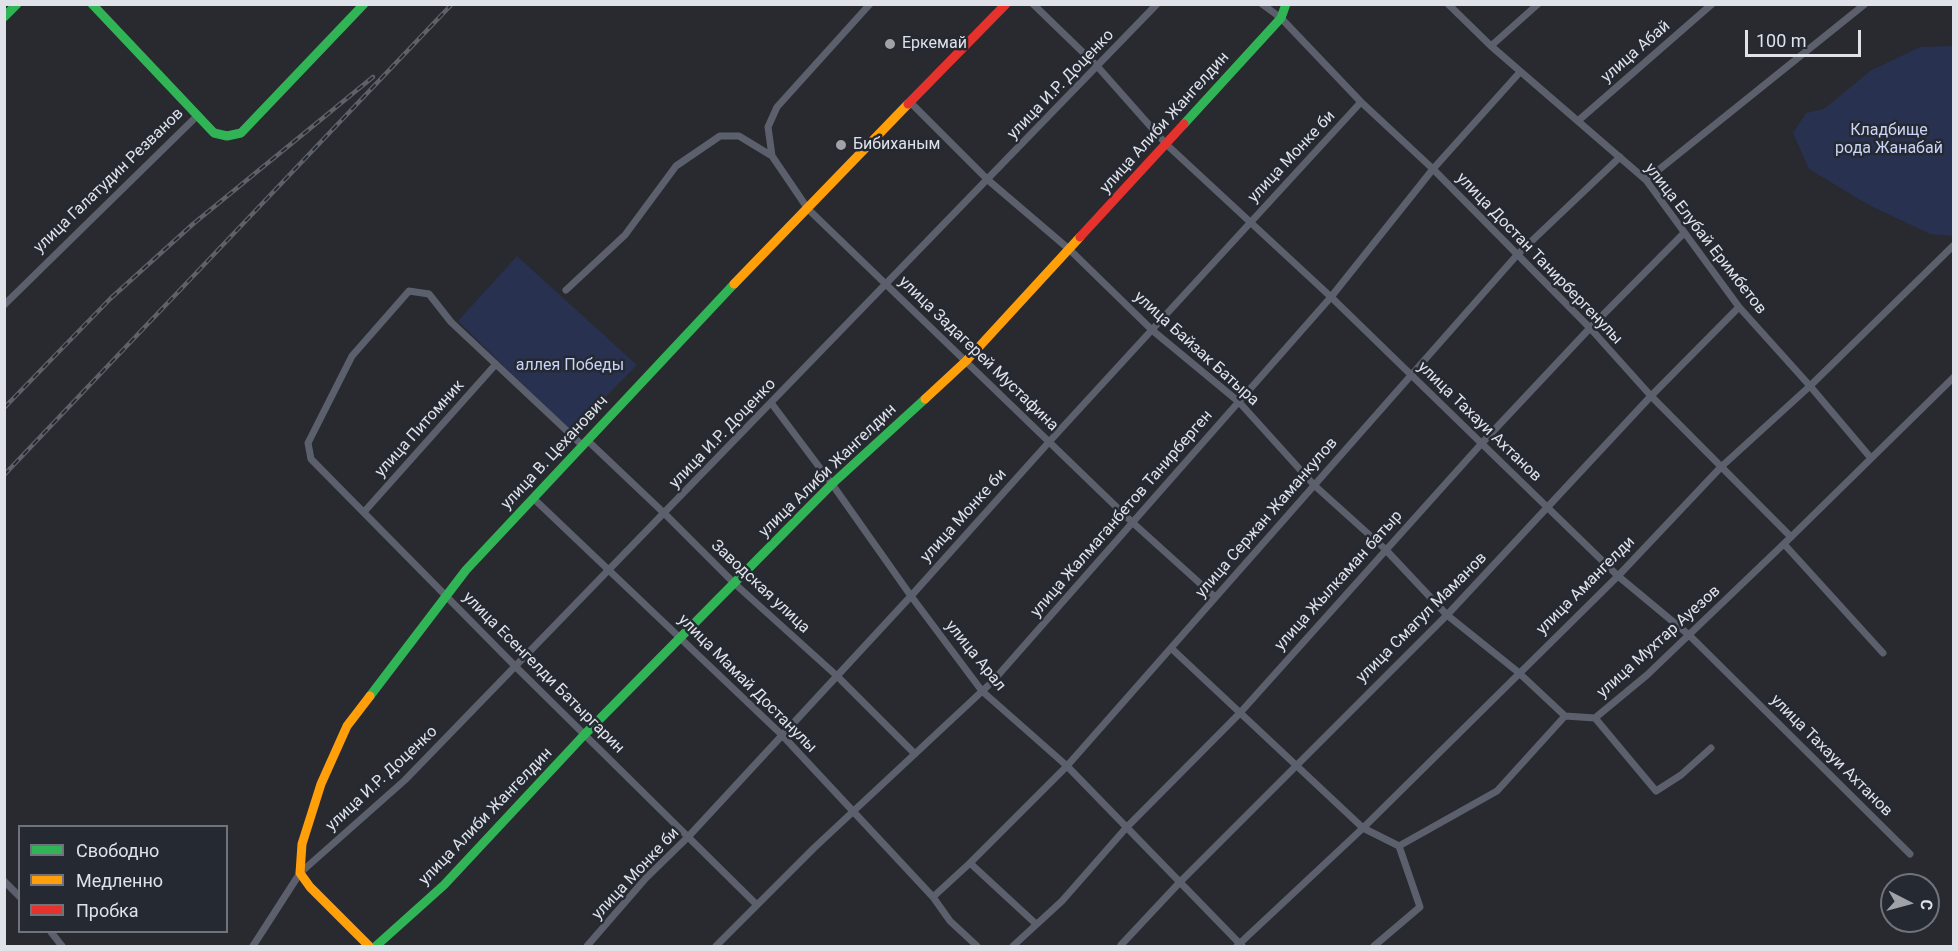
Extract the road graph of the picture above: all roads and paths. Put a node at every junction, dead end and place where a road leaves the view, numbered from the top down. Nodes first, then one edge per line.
1 (17, 4) edge
2 (92, 4) edge
3 (364, 4) edge
4 (870, 4) edge
5 (1006, 4) edge
6 (1033, 4) edge
7 (1157, 4) edge
8 (1262, 4) edge
9 (1286, 4) edge
10 (1448, 4) edge
11 (1538, 4) edge
12 (1712, 4) edge
13 (1865, 4) edge
14 (4, 17) edge
15 (1281, 18) junction
16 (1491, 46) junction
17 (1097, 66) junction
18 (1520, 72) junction
19 (1361, 102) junction
20 (911, 103) junction
21 (198, 115) junction
22 (1579, 120) junction
23 (1166, 144) junction
24 (772, 156) junction
25 (1620, 157) junction
26 (1433, 169) junction
27 (988, 180) junction
28 (1646, 180) junction
29 (808, 208) junction
30 (1251, 222) junction
31 (1684, 233) junction
32 (1953, 245) edge
33 (1070, 250) junction
34 (1517, 255) junction
35 (887, 285) junction
36 (566, 290) dead end
37 (1331, 297) junction
38 (4, 305) edge
39 (1739, 307) junction
40 (1590, 328) junction
41 (1152, 330) junction
42 (966, 361) junction
43 (496, 364) junction
44 (1411, 374) junction
45 (1953, 377) edge
46 (1810, 386) junction
47 (1652, 396) junction
48 (1239, 402) junction
49 (771, 404) junction
50 (1049, 442) junction
51 (585, 443) junction
52 (1482, 443) junction
53 (1870, 458) junction
54 (311, 459) joint
55 (1721, 466) junction
56 (832, 484) junction
57 (1314, 484) junction
58 (533, 498) junction
59 (1547, 507) junction
60 (364, 512) junction
61 (665, 514) junction
62 (1132, 522) junction
63 (1791, 537) junction
64 (1785, 544) junction
65 (1384, 549) junction
66 (610, 570) junction
67 (1618, 576) junction
68 (734, 584) junction
69 (446, 595) junction
70 (911, 596) junction
71 (1215, 597) junction
72 (1447, 615) junction
73 (1689, 635) junction
74 (681, 637) junction
75 (1171, 648) junction
76 (1883, 653) dead end
77 (516, 667) junction
78 (1518, 672) junction
79 (837, 675) junction
80 (982, 691) junction
81 (1239, 714) junction
82 (1565, 716) junction
83 (1595, 718) junction
84 (584, 735) junction
85 (782, 735) junction
86 (1711, 748) dead end
87 (915, 754) junction
88 (1295, 765) junction
89 (1067, 766) junction
90 (852, 812) junction
91 (1126, 828) junction
92 (1363, 828) junction
93 (688, 837) junction
94 (1399, 846) junction
95 (1910, 854) dead end
96 (970, 864) junction
97 (300, 873) junction
98 (4, 881) edge
99 (1180, 882) junction
100 (18, 895) edge
101 (933, 897) junction
102 (757, 905) junction
103 (1036, 924) junction
104 (52, 933) edge
105 (1121, 945) dead end
106 (62, 946) edge
107 (253, 946) edge
108 (369, 946) edge
109 (376, 946) edge
110 (587, 946) edge
111 (716, 946) edge
112 (977, 946) edge
113 (1013, 946) edge
114 (1240, 946) edge
115 (1374, 946) edge

1 - 14 street
2 - 21 street
3 - 21 street, улица Галатудин Резванов
4 - 24 street, улица Задагерей Мустафина
5 - 20 street, улица В. Цеханович
6 - 17 street, улица Тахауи Ахтанов
7 - 17 street, улица И.Р. Доценко
8 - 15 street, улица Достан Танирбергенулы
9 - 15 street, улица Алиби Жангелдин
10 - 16 street, улица Елубай Еримбетов
11 - 16 street
12 - 22 street, улица Абай
13 - 28 street
15 - 19 street, улица Достан Танирбергенулы
15 - 23 street, улица Алиби Жангелдин
16 - 18 street, улица Елубай Еримбетов
17 - 23 street, улица Тахауи Ахтанов
17 - 27 street, улица И.Р. Доценко
18 - 22 street, улица Елубай Еримбетов
18 - 26 street, улица Жалмаганбетов Танирберген
19 - 26 street, улица Достан Танирбергенулы
19 - 30 street, улица Монке би
20 - 27 street, улица Байзак Батыра
20 - 29 street, улица В. Цеханович
21 - 38 street, улица Галатудин Резванов
22 - 25 street, улица Елубай Еримбетов
23 - 30 street, улица Тахауи Ахтанов
23 - 33 street, улица Алиби Жангелдин
24 - 29 street, улица Задагерей Мустафина
24 - 36 street
25 - 28 street, улица Елубай Еримбетов
25 - 34 street, улица Сержан Жаманкулов
26 - 34 street, улица Достан Танирбергенулы
26 - 37 street, улица Жалмаганбетов Танирберген
27 - 33 street, улица Байзак Батыра
27 - 35 street, улица И.Р. Доценко
28 - 31 street, улица Елубай Еримбетов
29 - 35 street, улица Задагерей Мустафина
29 - 51 street, улица В. Цеханович
30 - 37 street, улица Тахауи Ахтанов
30 - 41 street, улица Монке би
31 - 39 street, улица Елубай Еримбетов
31 - 40 street, улица Жылкаман батыр
32 - 46 street, улица Амангелди
33 - 41 street, улица Байзак Батыра
33 - 42 street, улица Алиби Жангелдин
34 - 40 street, улица Достан Танирбергенулы
34 - 44 street, улица Сержан Жаманкулов
35 - 42 street, улица Задагерей Мустафина
35 - 49 street, улица И.Р. Доценко
37 - 44 street, улица Тахауи Ахтанов
37 - 48 street, улица Жалмаганбетов Танирберген
39 - 46 street, улица Елубай Еримбетов
39 - 47 street, улица Смагул Маманов
40 - 47 street, улица Достан Танирбергенулы
40 - 52 street, улица Жылкаман батыр
41 - 48 street, улица Байзак Батыра
41 - 50 street, улица Монке би
42 - 50 street, улица Задагерей Мустафина
42 - 56 street, улица Алиби Жангелдин
43 - 51 street, Заводская улица
43 - 54 street, Заводская улица
43 - 60 street, улица Питомник
44 - 52 street, улица Тахауи Ахтанов
44 - 57 street, улица Сержан Жаманкулов
45 - 53 street, улица Мухтар Ауезов
46 - 53 street, улица Елубай Еримбетов
46 - 55 street, улица Амангелди
47 - 55 street, улица Достан Танирбергенулы
47 - 59 street, улица Смагул Маманов
48 - 57 street, улица Байзак Батыра
48 - 62 street, улица Жалмаганбетов Танирберген
49 - 56 street, улица Арал
49 - 61 street, улица И.Р. Доценко
50 - 62 street, улица Задагерей Мустафина
50 - 70 street, улица Монке би
51 - 58 street, улица В. Цеханович
51 - 61 street, Заводская улица
52 - 59 street, улица Тахауи Ахтанов
52 - 65 street, улица Жылкаман батыр
53 - 63 street, улица Мухтар Ауезов
54 - 60 street, улица Есенгелди Батыргарин
55 - 63 street, улица Достан Танирбергенулы
55 - 67 street, улица Амангелди
56 - 68 street, улица Алиби Жангелдин
56 - 70 street, улица Арал
57 - 65 street, улица Байзак Батыра
57 - 71 street, улица Сержан Жаманкулов
58 - 66 street, улица Мамай Достанулы
58 - 69 street, улица В. Цеханович
59 - 67 street, улица Тахауи Ахтанов
59 - 72 street, улица Смагул Маманов
60 - 69 street, улица Есенгелди Батыргарин
61 - 66 street, улица И.Р. Доценко
61 - 68 street, Заводская улица
62 - 71 street, улица Задагерей Мустафина
62 - 80 street, улица Жалмаганбетов Танирберген
63 - 64 street, улица Мухтар Ауезов
64 - 73 street, улица Мухтар Ауезов
64 - 76 street
65 - 72 street, улица Байзак Батыра
65 - 81 street, улица Жылкаман батыр
66 - 74 street, улица Мамай Достанулы
66 - 77 street, улица И.Р. Доценко
67 - 73 street, улица Тахауи Ахтанов
67 - 78 street, улица Амангелди
68 - 74 street, улица Алиби Жангелдин
68 - 79 street, Заводская улица
69 - 77 street, улица Есенгелди Батыргарин
69 - 97 street, улица В. Цеханович
70 - 79 street, улица Монке би
70 - 80 street, улица Арал
71 - 75 street, улица Сержан Жаманкулов
72 - 78 street, улица Байзак Батыра
72 - 88 street, улица Смагул Маманов
73 - 83 street, улица Мухтар Ауезов
73 - 95 street, улица Тахауи Ахтанов
74 - 84 street, улица Алиби Жангелдин
74 - 85 street, улица Мамай Достанулы
75 - 81 street
75 - 89 street, улица Сержан Жаманкулов
77 - 84 street, улица Есенгелди Батыргарин
77 - 97 street, улица И.Р. Доценко
78 - 82 street, улица Байзак Батыра
78 - 92 street, улица Амангелди
79 - 85 street, улица Монке би
79 - 87 street, Заводская улица
80 - 87 street, улица Жалмаганбетов Танирберген
80 - 89 street, улица Арал
81 - 88 street
81 - 91 street, улица Жылкаман батыр
82 - 83 street, улица Мухтар Ауезов
82 - 94 street
83 - 86 street
84 - 93 street, улица Есенгелди Батыргарин
84 - 109 street, улица Алиби Жангелдин
85 - 90 street, улица Мамай Достанулы
85 - 93 street, улица Монке би
87 - 90 street, улица Жалмаганбетов Танирберген
88 - 92 street
88 - 99 street, улица Смагул Маманов
89 - 91 street, улица Арал
89 - 96 street, улица Сержан Жаманкулов
90 - 101 street, улица Мамай Достанулы
90 - 102 street, улица Жалмаганбетов Танирберген
91 - 99 street, улица Арал
91 - 103 street, улица Жылкаман батыр
92 - 94 street
92 - 114 street, улица Амангелди
93 - 102 street, улица Есенгелди Батыргарин
93 - 110 street, улица Монке би
94 - 115 street
96 - 101 street, улица Сержан Жаманкулов
96 - 103 street
97 - 107 street, улица И.Р. Доценко
97 - 108 street
98 - 100 street
99 - 105 street, улица Смагул Маманов
99 - 114 street, улица Арал
101 - 112 street
102 - 111 street, улица Жалмаганбетов Танирберген
103 - 113 street, улица Жылкаман батыр
104 - 106 street

